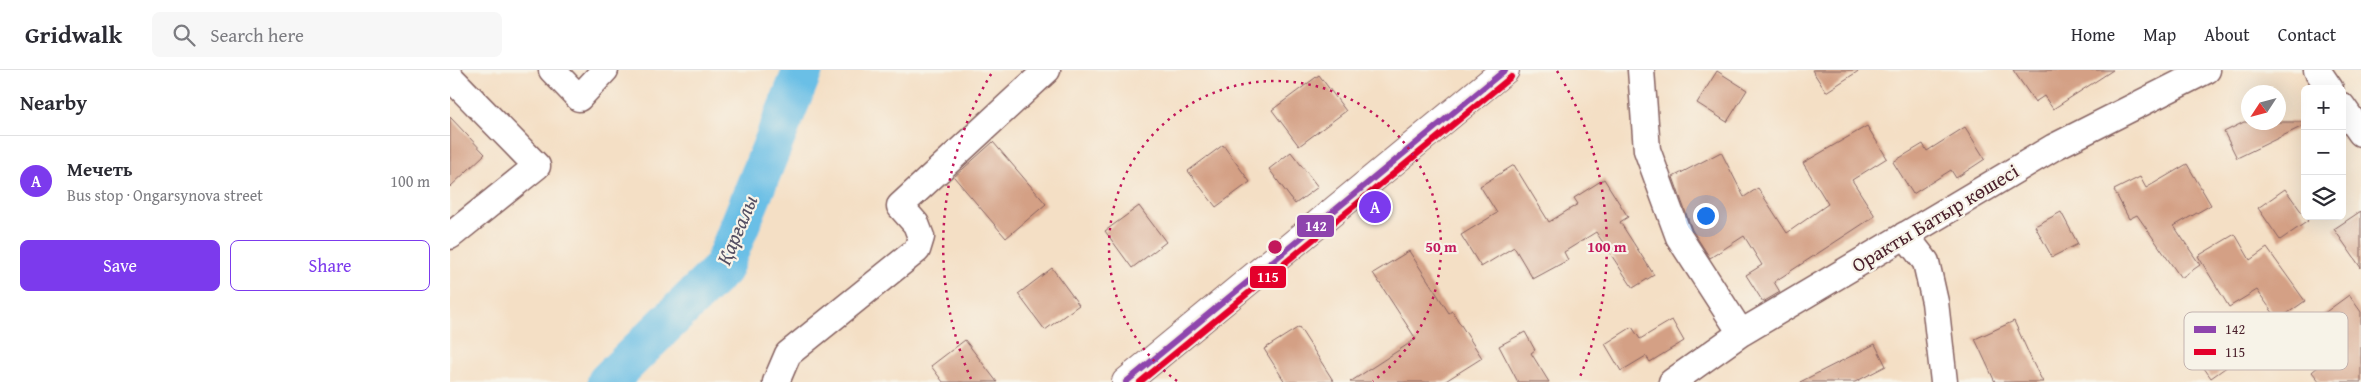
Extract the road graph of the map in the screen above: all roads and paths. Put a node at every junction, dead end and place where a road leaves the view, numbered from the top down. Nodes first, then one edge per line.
1 (552, 70) edge
2 (605, 70) edge
3 (1047, 70) edge
4 (1505, 70) edge
5 (1641, 70) edge
6 (2207, 70) edge
7 (2317, 70) edge
8 (450, 77) edge
9 (2327, 85) edge
10 (2346, 112) edge
11 (2361, 133) edge
12 (1905, 235) junction
13 (450, 236) edge
14 (1741, 333) junction
15 (776, 382) edge
16 (1126, 382) edge
17 (1672, 382) edge
18 (1944, 382) edge

1 - 2 street
3 - 15 street
4 - 16 main road
5 - 14 street
6 - 12 street, Оракты Батыр көшесі
7 - 9 street
8 - 13 street
10 - 11 street
12 - 14 street, Оракты Батыр көшесі
12 - 18 street
14 - 17 street, Оракты Батыр көшесі

